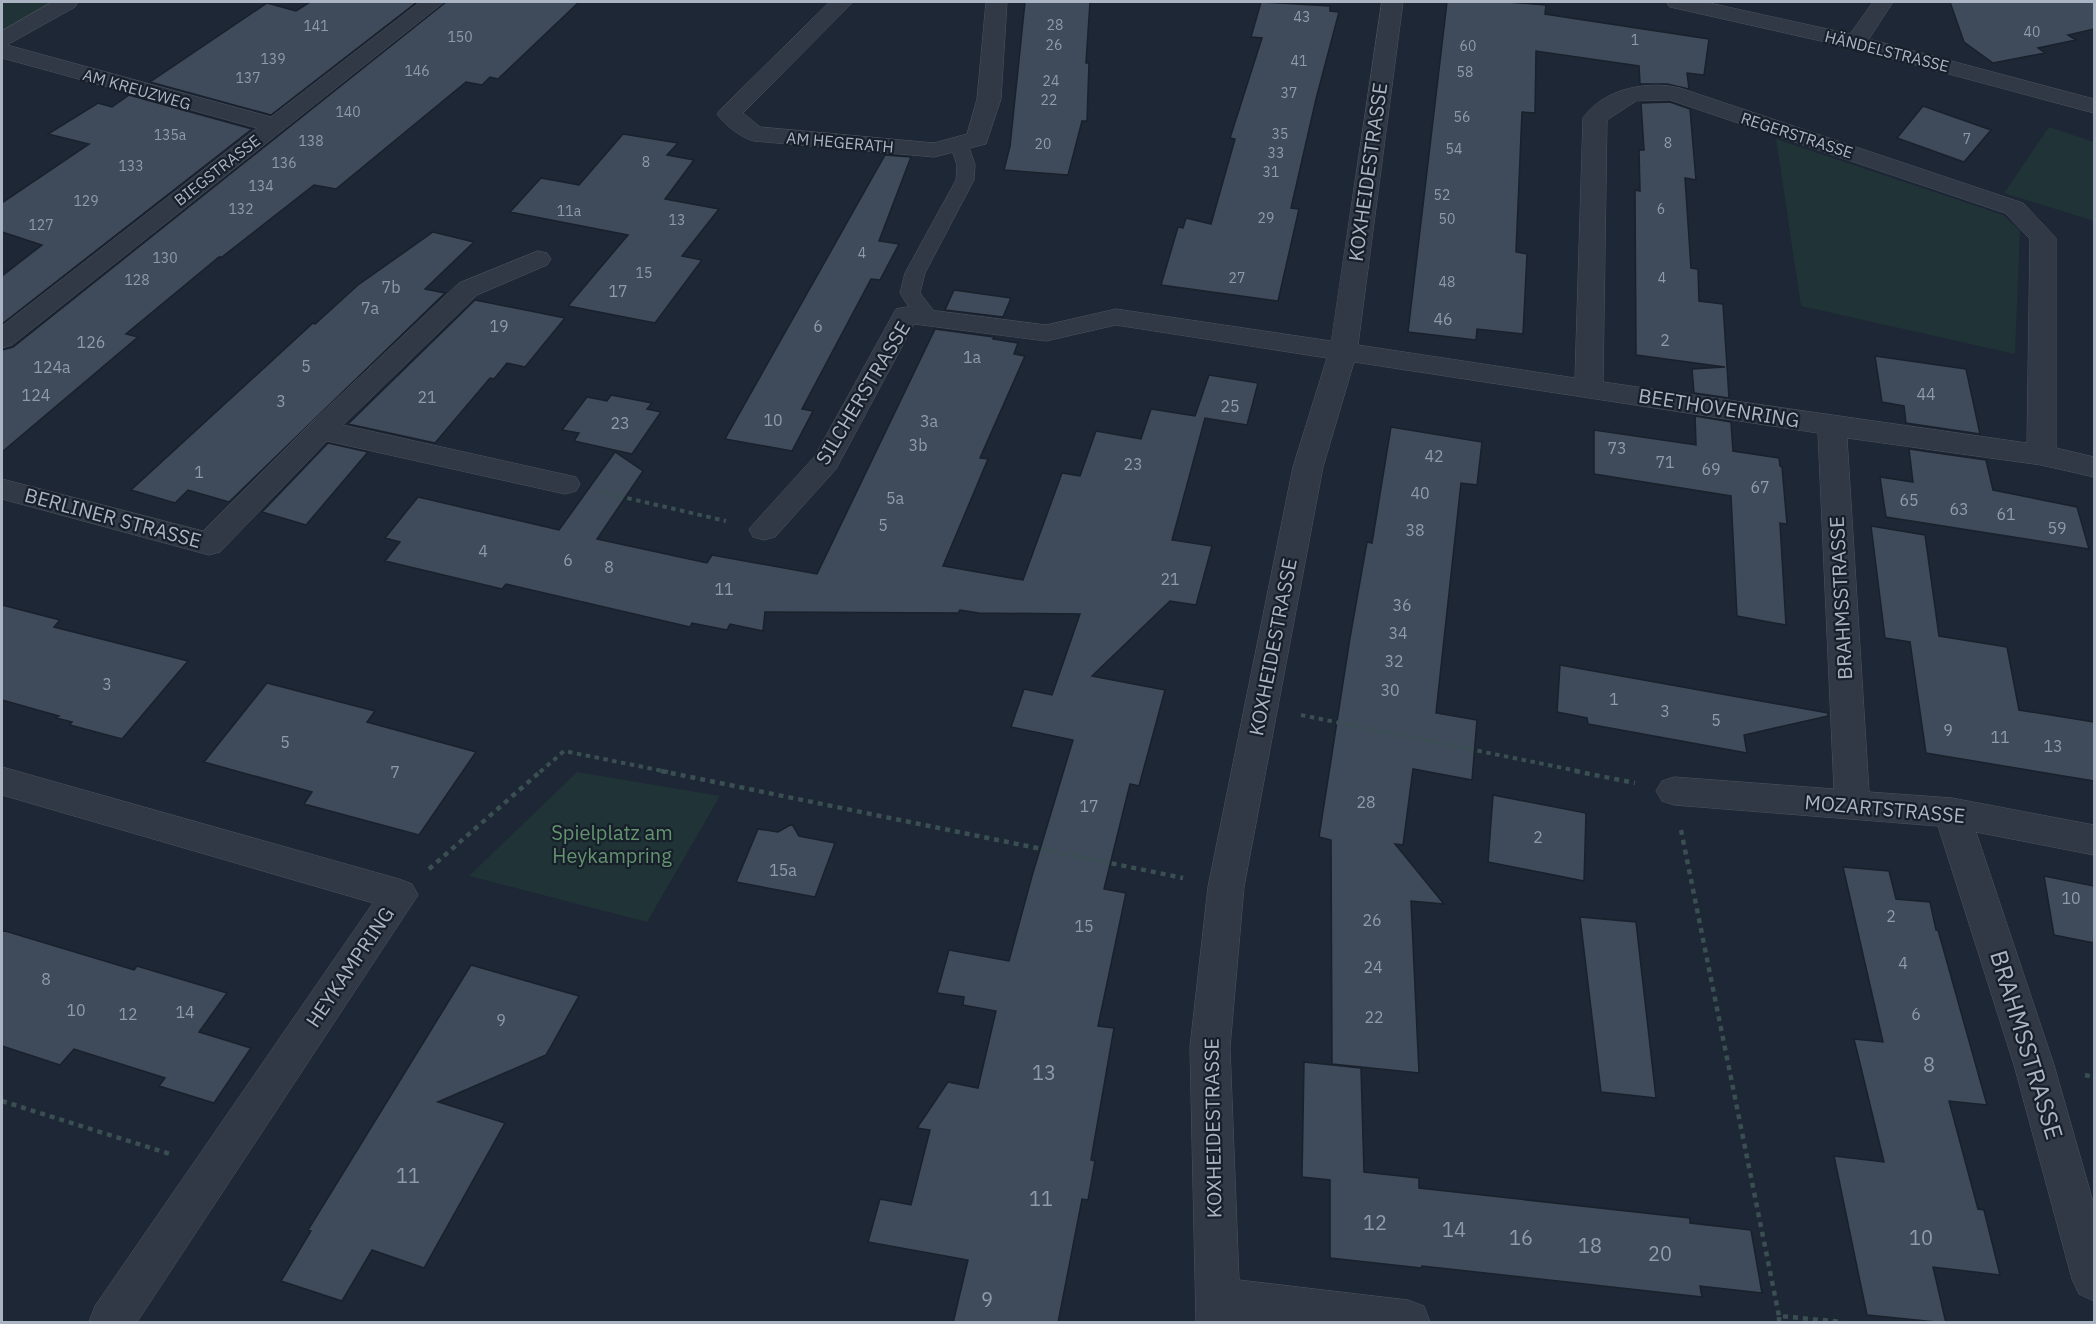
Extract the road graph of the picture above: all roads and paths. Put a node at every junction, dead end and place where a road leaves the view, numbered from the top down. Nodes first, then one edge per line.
1 (68, 2) edge
2 (433, 2) edge
3 (842, 2) edge
4 (997, 2) edge
5 (1392, 2) edge
6 (1678, 2) edge
7 (1883, 2) edge
8 (2, 40) edge
9 (1856, 42) junction
10 (2, 51) edge
11 (2094, 106) edge
12 (273, 125) junction
13 (960, 144) junction
14 (538, 258) dead end
15 (929, 318) junction
16 (2, 339) edge
17 (1343, 351) junction
18 (1589, 387) junction
19 (1832, 426) junction
20 (321, 430) junction
21 (2041, 455) junction
22 (2094, 467) edge
23 (566, 484) joint
24 (2, 489) edge
25 (764, 529) joint
26 (1262, 707) junction
27 (2, 781) edge
28 (1674, 791) junction
29 (1852, 806) junction
30 (1952, 813) junction
31 (2094, 840) edge
32 (1226, 887) junction
33 (399, 895) junction
34 (2, 1101) edge
35 (215, 1169) junction
36 (2094, 1279) edge
37 (1217, 1311) edge
38 (1779, 1319) edge
39 (111, 1323) edge
40 (1408, 1323) edge
41 (1843, 1323) edge

1 - 8 street
2 - 12 street, BIEGSTRASSE
3 - 13 street, AM HEGERATH
4 - 13 street, AM HEGERATH
5 - 17 street, KOXHEIDESTRASSE
6 - 9 street, HÄNDELSTRASSE
7 - 9 street
9 - 11 street, HÄNDELSTRASSE
10 - 12 street, AM KREUZWEG
12 - 16 street, BIEGSTRASSE
13 - 15 lane
14 - 20 street, BERLINER STRASSE
15 - 17 street, SILCHERSTRASSE
15 - 25 street, SILCHERSTRASSE
17 - 18 street, BEETHOVENRING
17 - 26 street, KOXHEIDESTRASSE
18 - 19 street, BEETHOVENRING
18 - 21 street, REGERSTRASSE
19 - 21 street, BEETHOVENRING
19 - 29 street, BRAHMSSTRASSE
20 - 23 street
20 - 24 street, BERLINER STRASSE
21 - 22 street, BEETHOVENRING
23 - 25 path
26 - 28 path
26 - 32 street, KOXHEIDESTRASSE
27 - 33 street, HEYKAMPRING
28 - 29 street, MOZARTSTRASSE
28 - 38 path
29 - 30 street, MOZARTSTRASSE
30 - 31 street, MOZARTSTRASSE
30 - 36 street, BRAHMSSTRASSE
32 - 33 path
32 - 37 street, KOXHEIDESTRASSE
33 - 35 street, HEYKAMPRING
34 - 35 path
35 - 39 street, HEYKAMPRING
37 - 40 street, KOXHEIDESTRASSE
38 - 41 path

